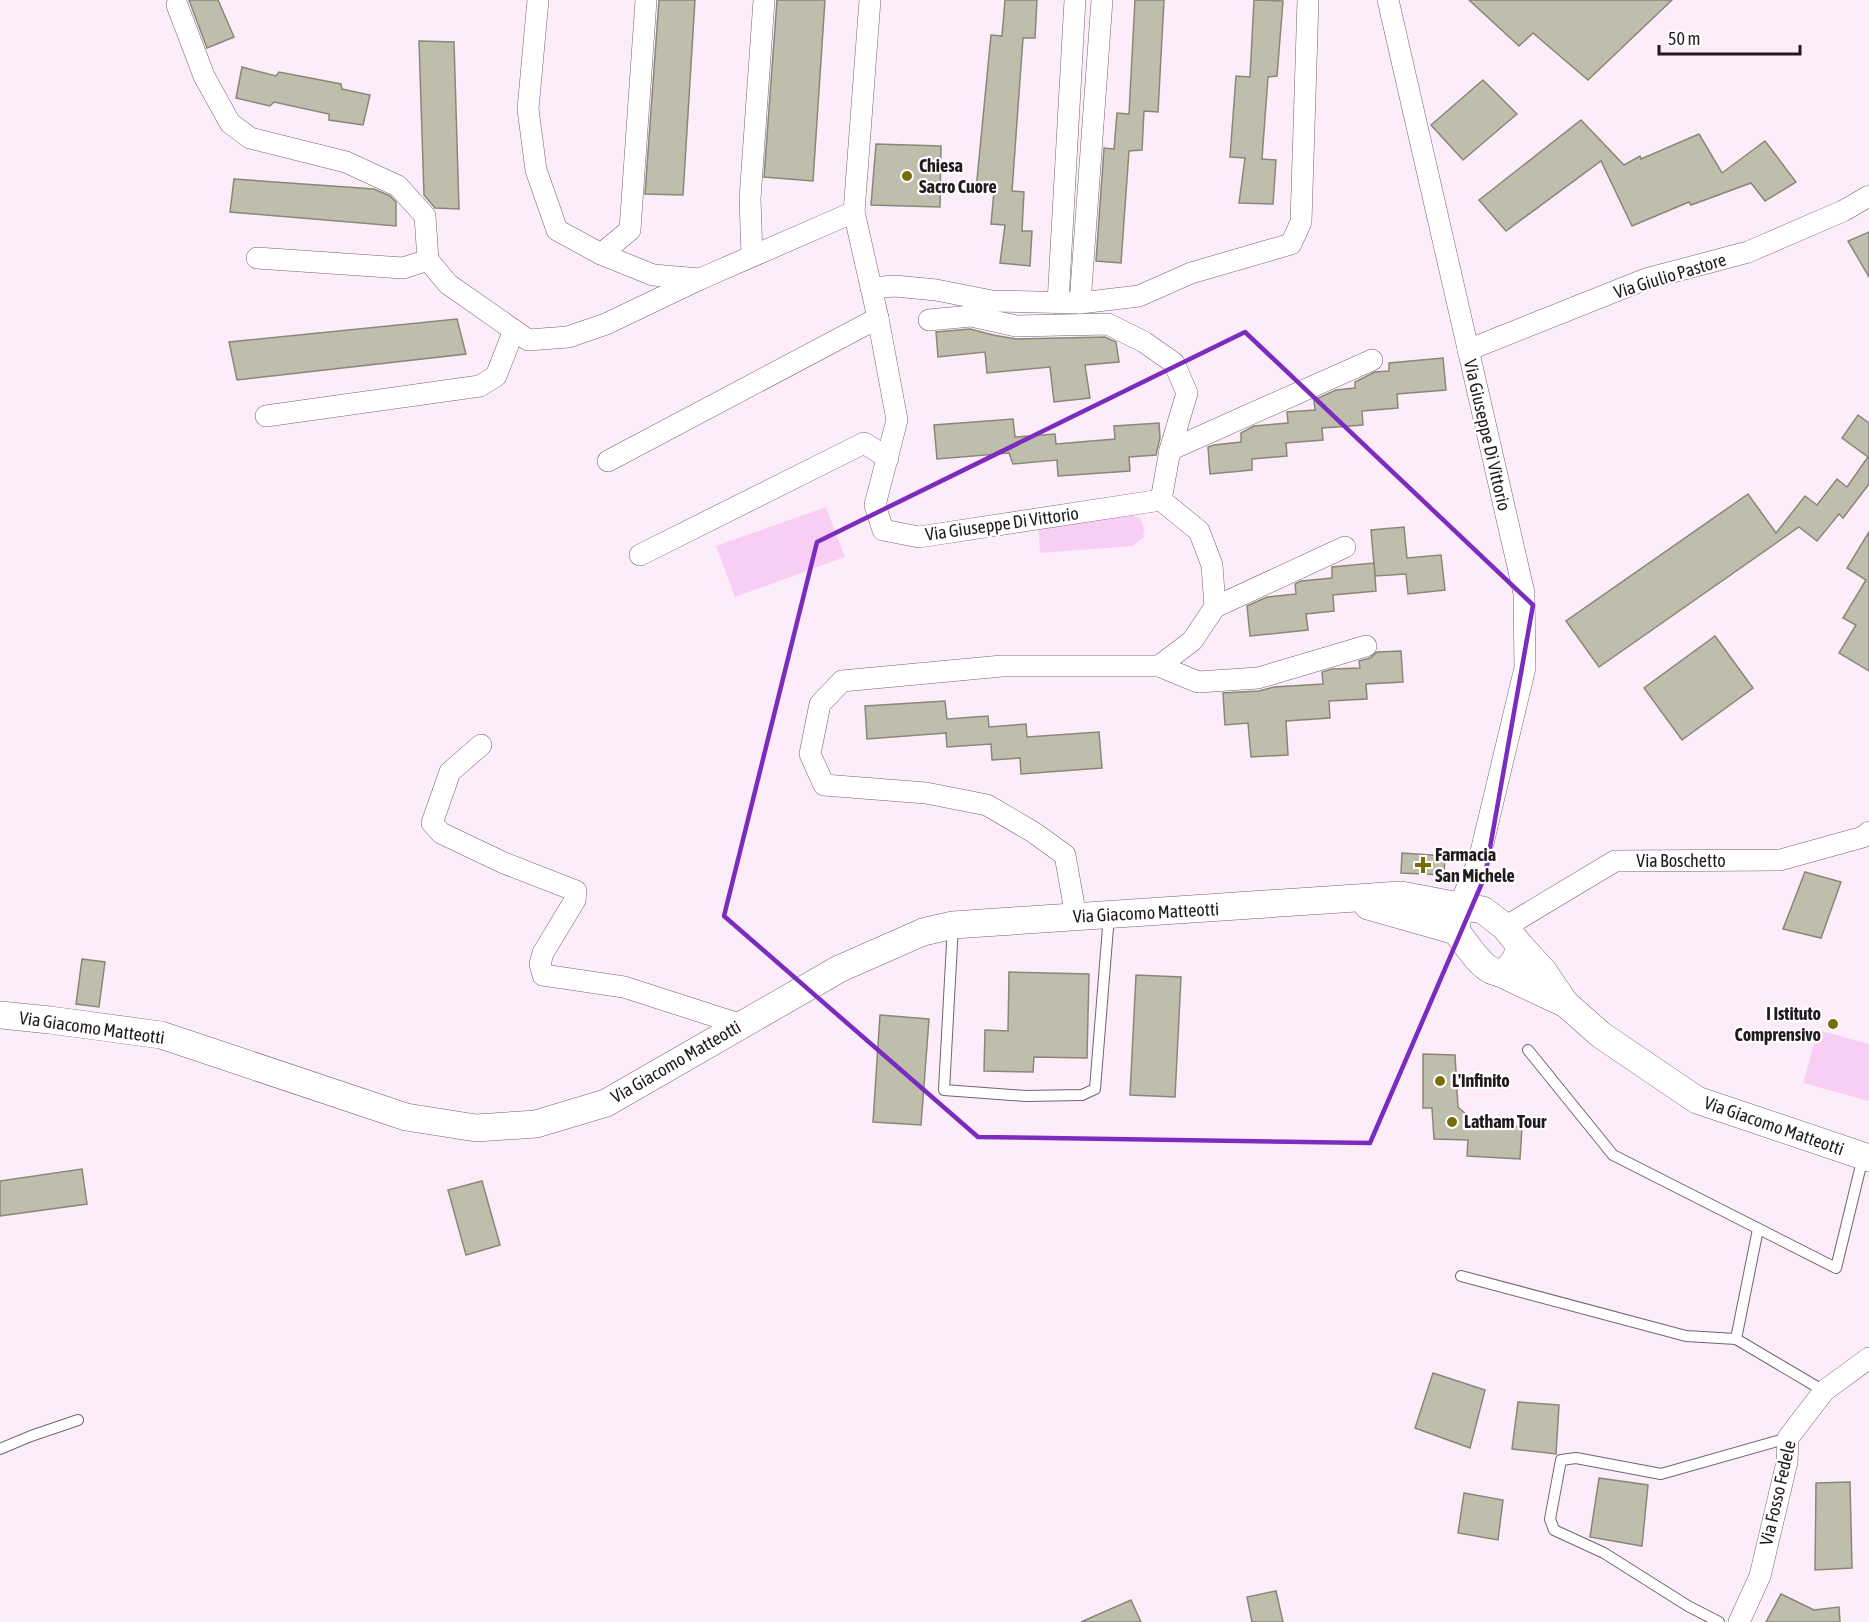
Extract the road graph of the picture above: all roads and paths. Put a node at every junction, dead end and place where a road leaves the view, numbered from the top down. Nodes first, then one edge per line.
1 (538, 0) edge
2 (646, 0) edge
3 (764, 0) edge
4 (870, 0) edge
5 (1074, 0) edge
6 (1102, 0) edge
7 (1308, 0) edge
8 (1388, 0) edge
9 (177, 4) dead end
10 (1869, 196) edge
11 (854, 212) junction
12 (601, 254) junction
13 (752, 256) junction
14 (257, 258) dead end
15 (428, 260) junction
16 (700, 279) junction
17 (872, 288) junction
18 (1058, 303) junction
19 (1080, 303) junction
20 (878, 318) junction
21 (929, 320) dead end
22 (514, 330) junction
23 (1468, 350) junction
24 (1372, 360) dead end
25 (266, 416) dead end
26 (1170, 450) junction
27 (888, 458) junction
28 (608, 461) dead end
29 (1161, 500) junction
30 (1345, 547) dead end
31 (640, 555) dead end
32 (1215, 607) junction
33 (1366, 646) dead end
34 (1159, 666) junction
35 (481, 745) dead end
36 (1869, 832) edge
37 (1109, 915) junction
38 (1466, 915) junction
39 (1076, 917) junction
40 (953, 925) junction
41 (1513, 937) junction
42 (1500, 973) junction
43 (1566, 1004) junction
44 (0, 1015) edge
45 (742, 1024) junction
46 (1528, 1050) dead end
47 (1866, 1157) edge
48 (1758, 1229) junction
49 (1461, 1276) dead end
50 (1736, 1339) junction
51 (1869, 1358) edge
52 (1824, 1390) junction
53 (78, 1420) dead end
54 (1788, 1438) junction
55 (0, 1449) edge
56 (1719, 1622) edge
57 (1739, 1622) edge

1 - 12 street
2 - 12 street
3 - 13 street
4 - 11 street, Via Giuseppe Di Vittorio
5 - 18 street
6 - 19 street
7 - 19 street
8 - 23 street, Via Giuseppe Di Vittorio
9 - 15 street
10 - 23 street, Via Giulio Pastore
11 - 13 street
11 - 17 street, Via Giuseppe Di Vittorio
12 - 16 street
13 - 16 street
14 - 15 street
15 - 22 street
16 - 22 street
17 - 18 street
17 - 20 street, Via Giuseppe Di Vittorio
18 - 19 street
20 - 27 street, Via Giuseppe Di Vittorio
20 - 28 street
21 - 26 street
22 - 25 street
23 - 38 street, Via Giuseppe Di Vittorio
24 - 26 street
26 - 29 street
27 - 29 street, Via Giuseppe Di Vittorio
27 - 31 street
29 - 32 street
30 - 32 street
32 - 34 street
33 - 34 street
34 - 39 street
35 - 45 street
36 - 41 street, Via Boschetto
37 - 38 street, Via Giacomo Matteotti
37 - 39 street, Via Giacomo Matteotti
37 - 40 lane
38 - 41 street, Via Giacomo Matteotti
38 - 42 street, Via Giacomo Matteotti
39 - 40 street, Via Giacomo Matteotti
40 - 45 street, Via Giacomo Matteotti
41 - 42 street
41 - 43 street, Via Giacomo Matteotti
42 - 43 street, Via Giacomo Matteotti
43 - 47 street, Via Giacomo Matteotti
44 - 45 street, Via Giacomo Matteotti
46 - 48 lane
47 - 48 lane
48 - 50 lane
49 - 50 lane
50 - 52 lane
51 - 52 street, Via Fosso Fedele
52 - 54 street, Via Fosso Fedele
53 - 55 lane
54 - 56 lane
54 - 57 street, Via Fosso Fedele

